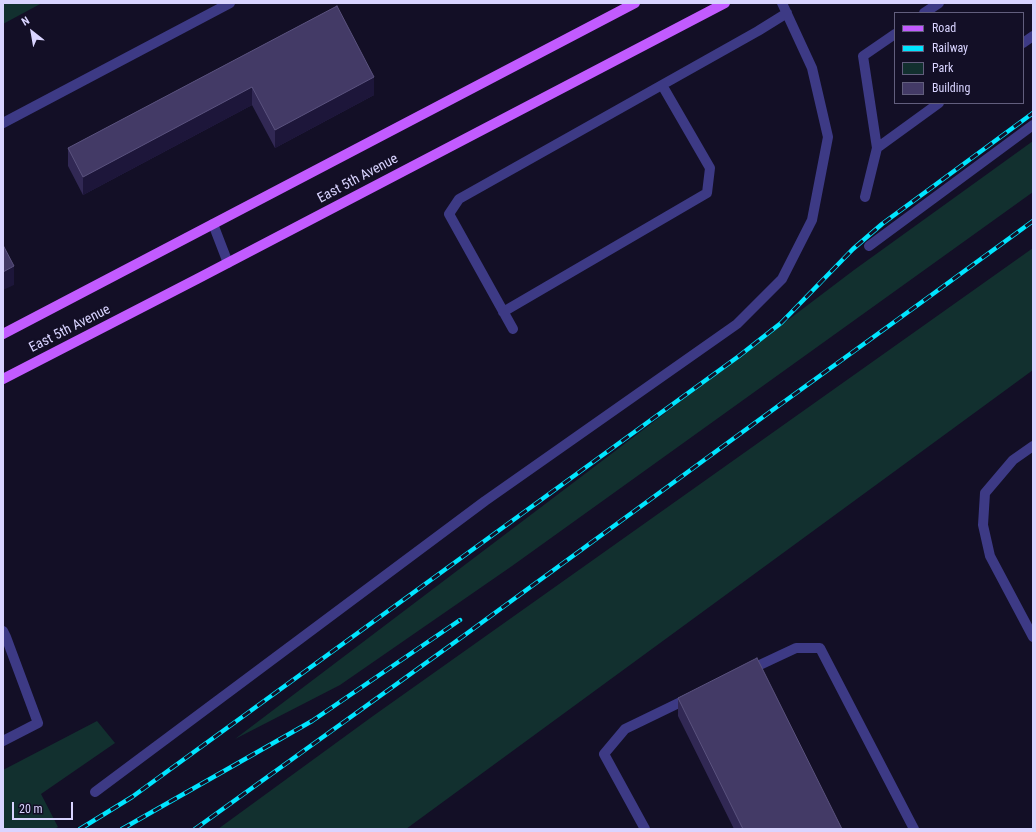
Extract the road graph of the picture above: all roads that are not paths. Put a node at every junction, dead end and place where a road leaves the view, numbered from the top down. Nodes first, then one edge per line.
1 (230, 3) edge
2 (635, 3) edge
3 (725, 3) edge
4 (782, 3) edge
5 (939, 3) edge
6 (926, 12) edge
7 (787, 13) junction
8 (894, 35) edge
9 (1033, 36) edge
10 (1024, 42) edge
11 (662, 85) junction
12 (938, 104) edge
13 (3, 123) edge
14 (1033, 125) edge
15 (877, 148) junction
16 (865, 197) dead end
17 (214, 224) junction
18 (869, 246) dead end
19 (228, 263) junction
20 (503, 312) junction
21 (513, 330) dead end
22 (3, 334) edge
23 (3, 379) edge
24 (1033, 446) edge
25 (3, 631) edge
26 (1033, 637) edge
27 (739, 675) edge
28 (696, 695) edge
29 (3, 741) edge
30 (95, 792) dead end
31 (645, 829) edge
32 (914, 829) edge

1 - 13 lane
2 - 17 main road, East 5th Avenue
3 - 19 main road, East 5th Avenue
4 - 7 lane
5 - 6 lane
7 - 11 lane
7 - 30 lane
8 - 15 lane
9 - 10 lane
11 - 20 lane
11 - 20 lane
12 - 15 lane
14 - 18 lane
15 - 16 lane
17 - 19 lane
17 - 22 main road, East 5th Avenue
19 - 23 main road, East 5th Avenue
20 - 21 lane
24 - 26 lane
25 - 29 lane
27 - 32 lane
28 - 31 lane

